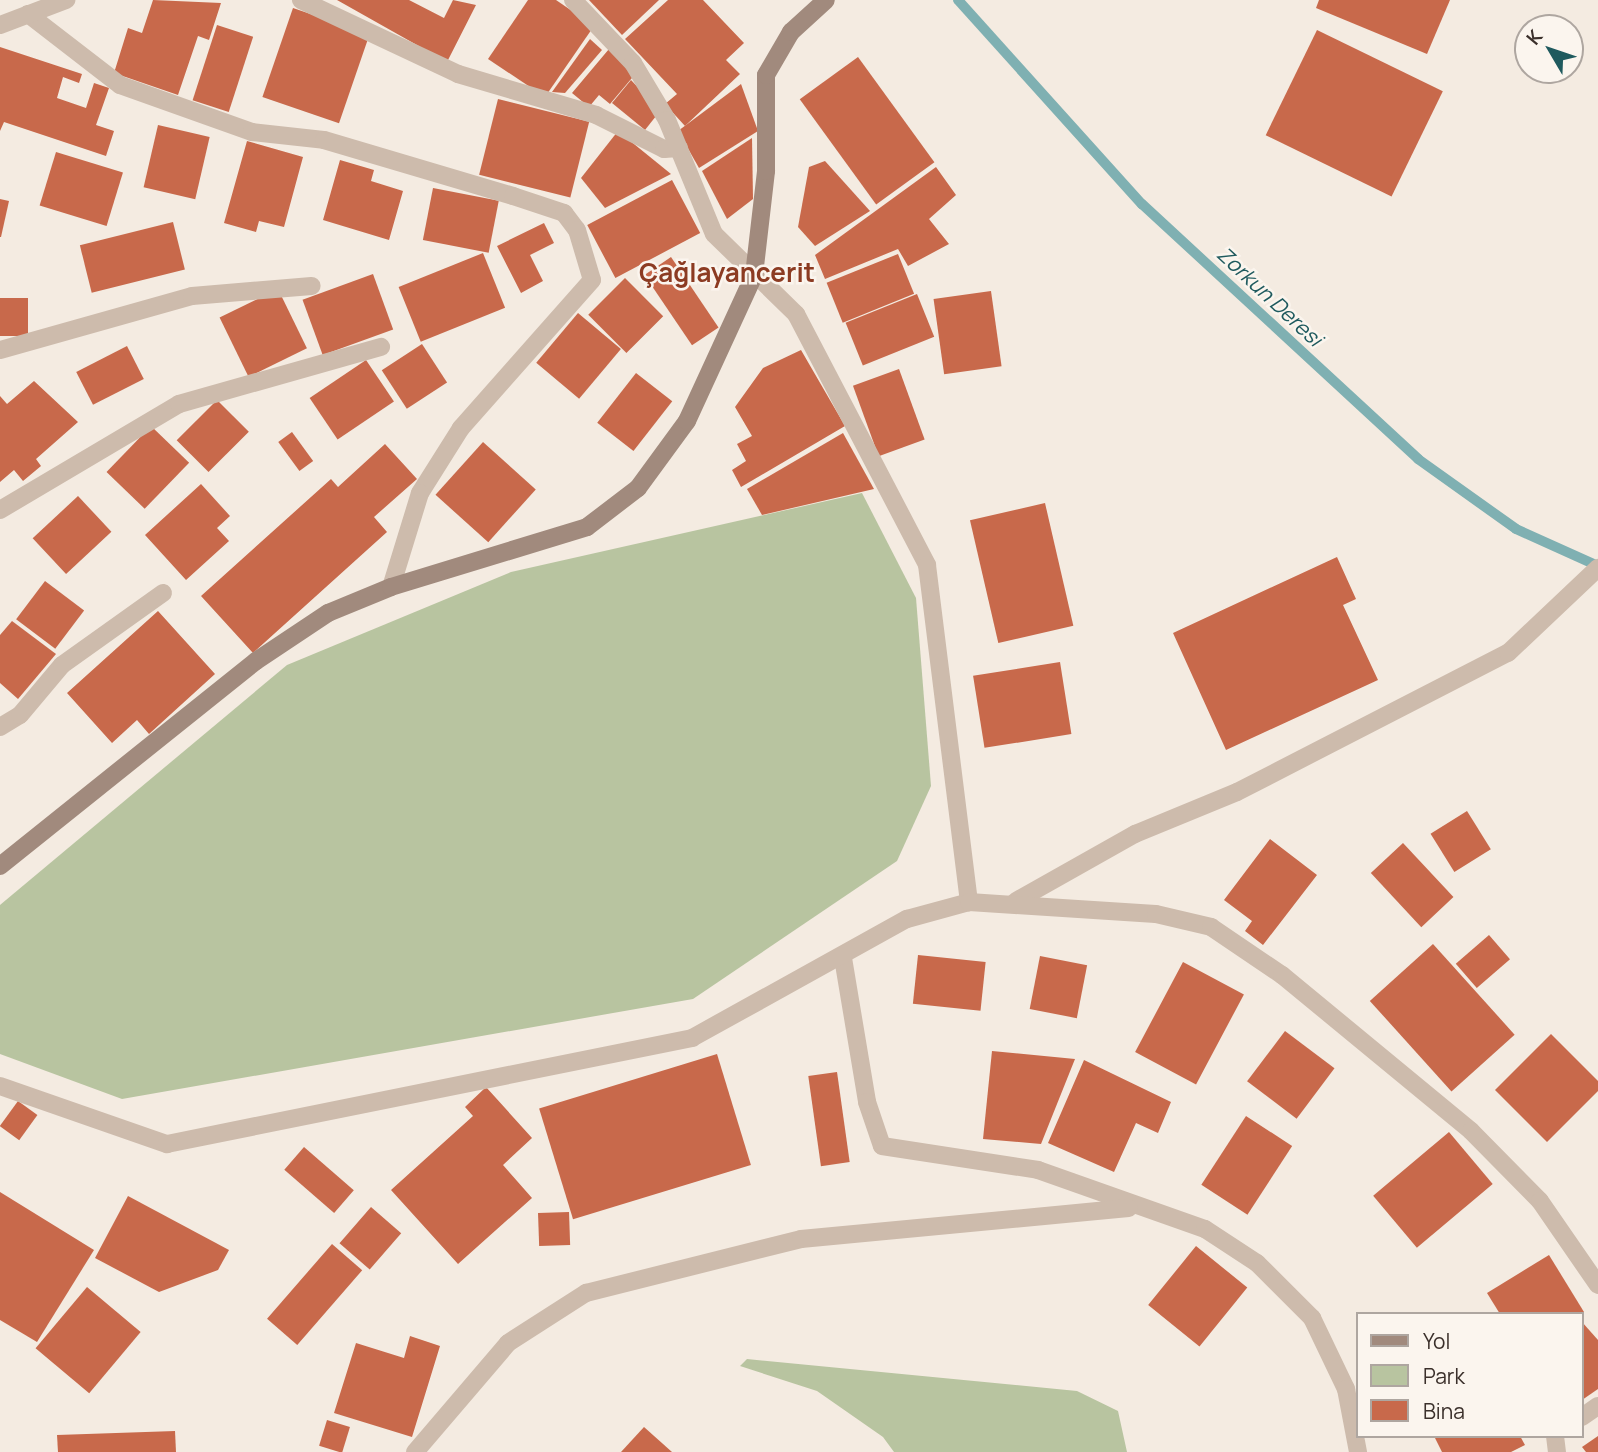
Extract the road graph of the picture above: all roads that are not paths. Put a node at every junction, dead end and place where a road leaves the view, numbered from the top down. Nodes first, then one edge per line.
1 (66, 0) edge
2 (301, 0) edge
3 (573, 0) edge
4 (826, 0) edge
5 (28, 14) junction
6 (0, 25) edge
7 (679, 148) junction
8 (754, 275) junction
9 (312, 286) dead end
10 (381, 347) dead end
11 (0, 350) edge
12 (0, 510) edge
13 (1598, 568) edge
14 (391, 587) junction
15 (163, 593) dead end
16 (0, 727) edge
17 (0, 866) edge
18 (1016, 901) junction
19 (969, 902) junction
20 (843, 958) junction
21 (0, 1086) edge
22 (1132, 1208) junction
23 (1598, 1284) edge
24 (415, 1452) edge
25 (1358, 1452) edge

1 - 5 street
2 - 7 street
3 - 7 street
4 - 8 main road
5 - 6 street
5 - 14 street
7 - 8 street
8 - 14 main road
8 - 19 street
9 - 11 street
10 - 12 street
13 - 18 street
14 - 17 main road
15 - 16 street
18 - 19 street
18 - 23 street
19 - 20 street
20 - 21 street
20 - 22 street
22 - 24 street
22 - 25 street

